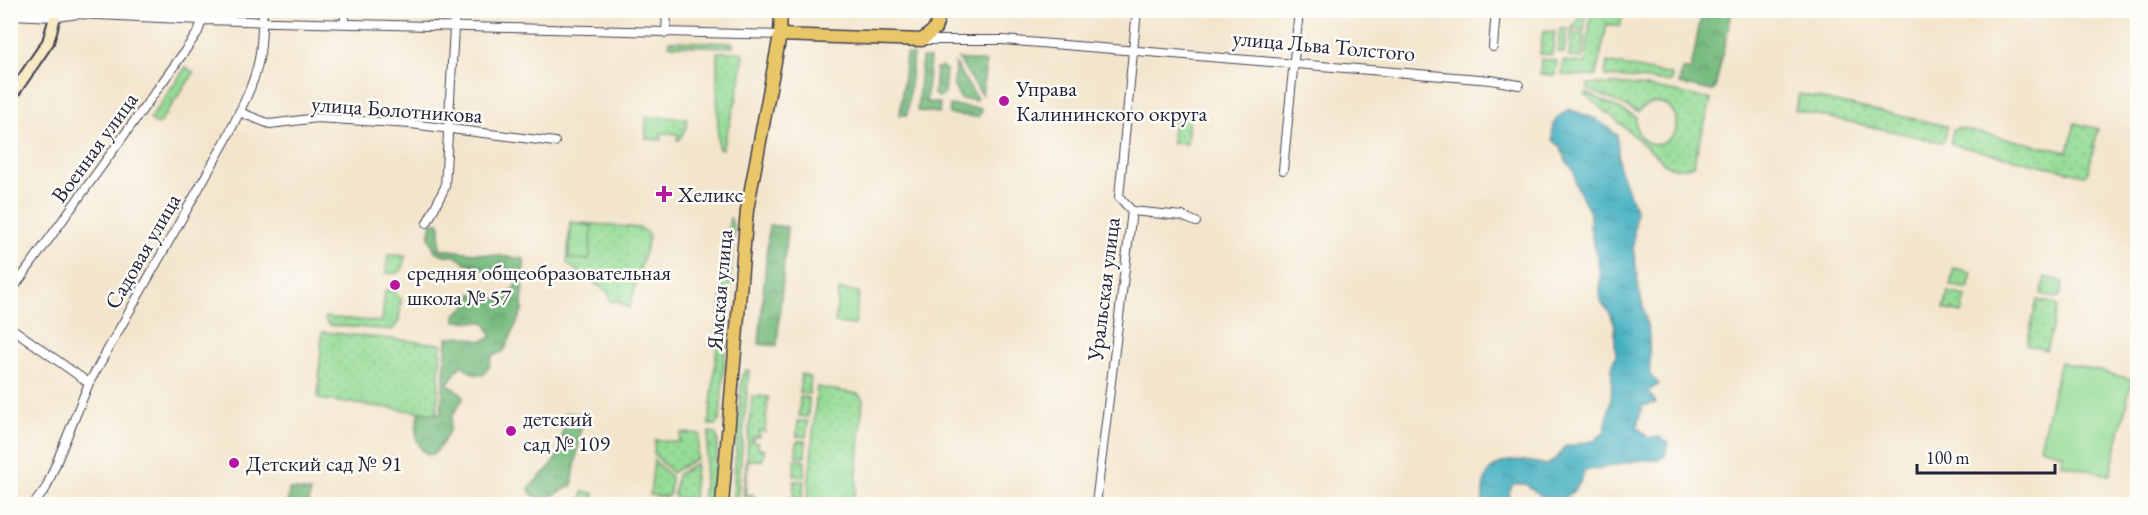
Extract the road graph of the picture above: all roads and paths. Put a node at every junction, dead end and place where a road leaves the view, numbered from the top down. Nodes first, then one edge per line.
1 (263, 10) edge
2 (345, 10) edge
3 (455, 10) edge
4 (667, 10) edge
5 (781, 10) edge
6 (941, 10) edge
7 (1137, 10) edge
8 (1299, 10) edge
9 (1496, 10) edge
10 (57, 14) edge
11 (10, 15) edge
12 (202, 20) junction
13 (263, 21) junction
14 (345, 23) junction
15 (454, 27) junction
16 (666, 33) junction
17 (780, 35) junction
18 (922, 40) junction
19 (1492, 47) dead end
20 (1133, 50) junction
21 (1294, 64) junction
22 (1520, 85) dead end
23 (10, 98) edge
24 (239, 112) junction
25 (448, 128) junction
26 (555, 142) dead end
27 (1283, 170) dead end
28 (1132, 211) junction
29 (1196, 222) dead end
30 (427, 223) dead end
31 (10, 293) edge
32 (10, 327) edge
33 (89, 383) junction
34 (34, 504) edge
35 (722, 504) edge
36 (1096, 504) edge

1 - 13 street, Садовая улица
2 - 14 street
3 - 15 street
4 - 16 street
5 - 17 main road, Ямская улица
6 - 18 main road
7 - 20 street, Уральская улица
8 - 21 street
9 - 19 street
10 - 11 street, улица Льва Толстого
10 - 12 street, улица Льва Толстого
10 - 23 street
12 - 13 street, улица Льва Толстого
12 - 31 street, Военная улица
13 - 14 street, улица Льва Толстого
13 - 24 street, Садовая улица
14 - 15 street, улица Льва Толстого
15 - 16 street, улица Льва Толстого
15 - 25 street
16 - 17 street, улица Льва Толстого
17 - 18 main road, улица Льва Толстого
17 - 35 main road, Ямская улица
18 - 20 street, улица Льва Толстого
20 - 21 street, улица Льва Толстого
20 - 28 street, Уральская улица
21 - 22 street, улица Льва Толстого
21 - 27 street
24 - 25 street, улица Болотникова
24 - 33 street, Садовая улица
25 - 26 street, улица Болотникова
25 - 30 street
28 - 29 street
28 - 36 street, Уральская улица
32 - 33 street
33 - 34 street, Садовая улица

